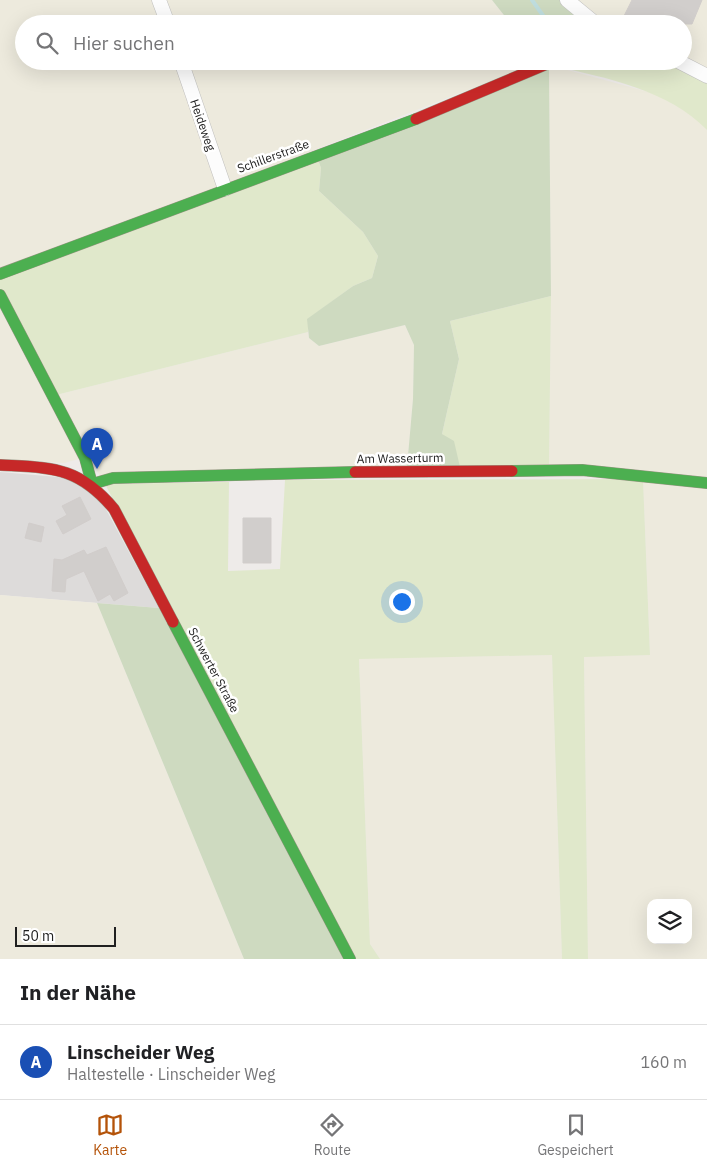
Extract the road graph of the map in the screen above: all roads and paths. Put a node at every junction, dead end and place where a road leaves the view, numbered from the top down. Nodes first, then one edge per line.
1 (159, 0) edge
2 (567, 0) edge
3 (165, 15) edge
4 (585, 15) edge
5 (692, 68) edge
6 (184, 70) edge
7 (533, 70) edge
8 (707, 76) edge
9 (225, 188) junction
10 (0, 274) edge
11 (0, 295) edge
12 (0, 465) edge
13 (707, 483) edge
14 (92, 484) junction
15 (350, 959) edge

1 - 3 street
2 - 4 street
5 - 8 street
6 - 9 street, Heideweg
7 - 9 street, Schillerstraße
9 - 10 street, Schillerstraße
11 - 14 street
12 - 14 street, Schwerter Straße
13 - 14 street, Am Wasserturm
14 - 15 street, Schwerter Straße

